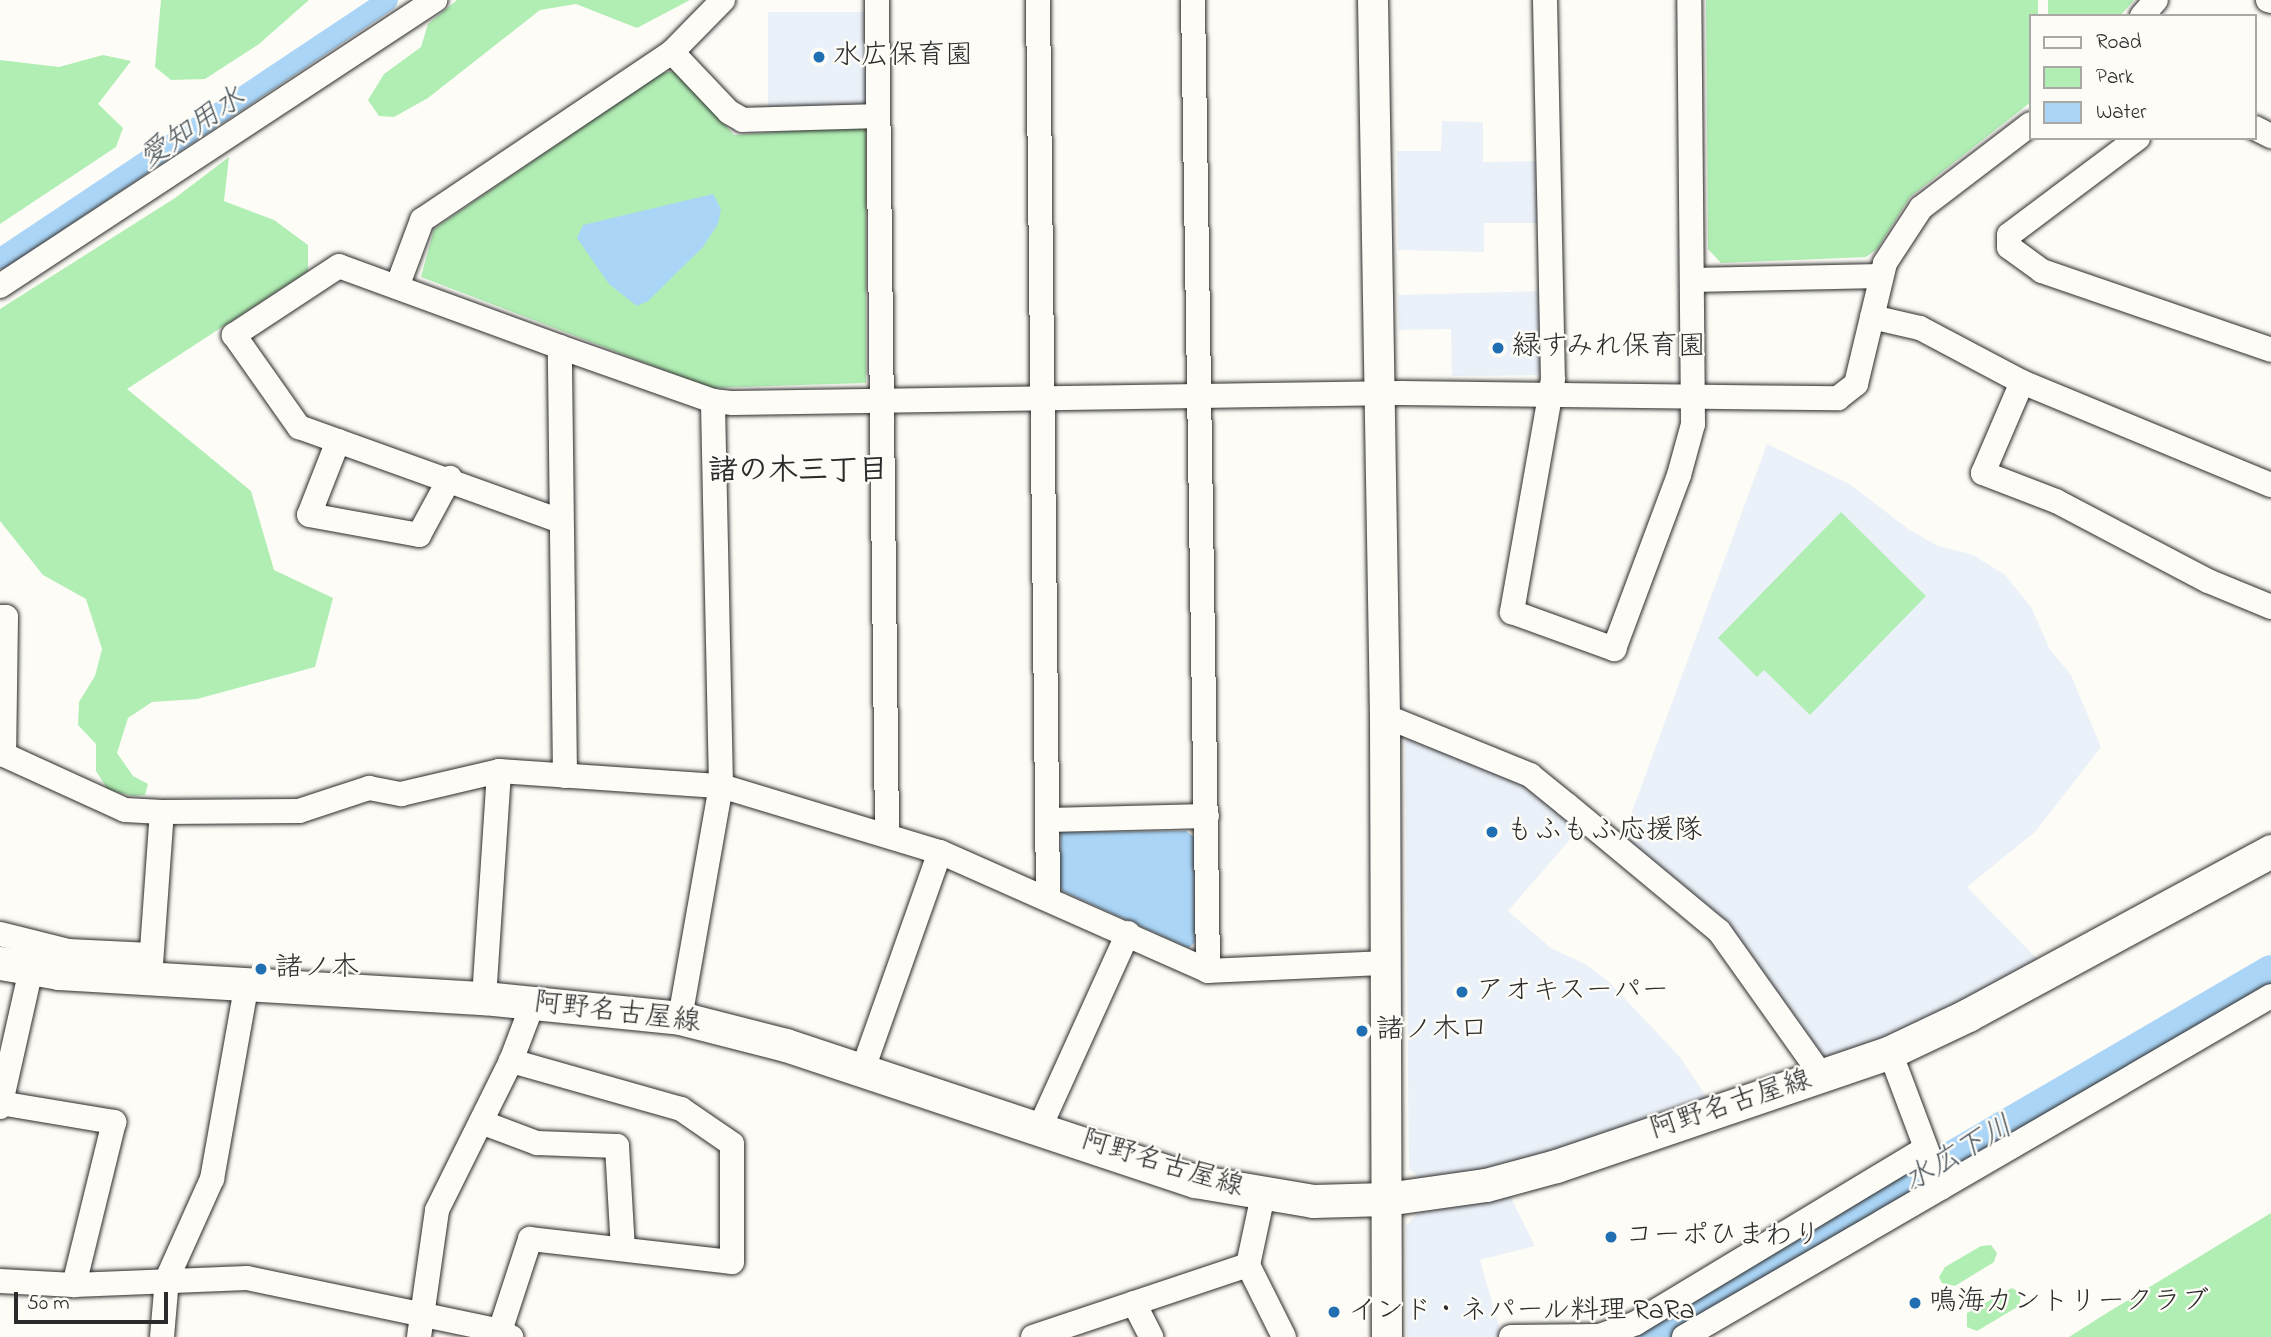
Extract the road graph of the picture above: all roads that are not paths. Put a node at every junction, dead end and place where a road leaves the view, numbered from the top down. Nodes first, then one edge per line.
1 (435, 0) edge
2 (723, 0) edge
3 (877, 0) edge
4 (1038, 0) edge
5 (1193, 0) edge
6 (1373, 0) edge
7 (1545, 0) edge
8 (1689, 0) edge
9 (2156, 0) edge
10 (2144, 14) edge
11 (672, 52) junction
12 (877, 116) junction
13 (2030, 125) edge
14 (2135, 140) edge
15 (1881, 276) junction
16 (1692, 280) junction
17 (0, 286) edge
18 (397, 288) junction
19 (1872, 317) junction
20 (560, 347) junction
21 (2271, 350) edge
22 (2022, 382) junction
23 (1692, 393) junction
24 (1378, 394) junction
25 (1552, 395) junction
26 (1042, 397) junction
27 (1201, 397) junction
28 (713, 401) junction
29 (882, 401) junction
30 (338, 440) junction
31 (450, 478) junction
32 (2271, 485) edge
33 (560, 521) junction
34 (2271, 607) edge
35 (0, 617) edge
36 (1385, 716) junction
37 (2, 754) edge
38 (499, 771) junction
39 (565, 776) junction
40 (721, 786) junction
41 (162, 812) junction
42 (1207, 816) junction
43 (1048, 820) junction
44 (887, 834) junction
45 (2271, 851) edge
46 (940, 852) junction
47 (1048, 899) junction
48 (1128, 933) junction
49 (0, 934) edge
50 (1386, 963) junction
51 (15, 966) edge
52 (150, 967) junction
53 (1208, 971) junction
54 (247, 982) junction
55 (2271, 996) edge
56 (484, 998) junction
57 (533, 1003) junction
58 (680, 1018) junction
59 (1890, 1052) junction
60 (511, 1061) junction
61 (863, 1069) junction
62 (1822, 1076) junction
63 (0, 1104) edge
64 (481, 1122) junction
65 (1040, 1127) junction
66 (1926, 1152) junction
67 (1940, 1185) junction
68 (1263, 1195) junction
69 (1386, 1199) junction
70 (623, 1250) junction
71 (1248, 1265) junction
72 (167, 1279) junction
73 (0, 1281) edge
74 (74, 1285) junction
75 (1134, 1303) junction
76 (421, 1327) edge
77 (506, 1334) edge
78 (162, 1337) edge
79 (1033, 1337) edge
80 (1151, 1337) edge
81 (1284, 1337) edge
82 (1387, 1337) edge
83 (1511, 1337) edge
84 (1684, 1337) edge

1 - 17 street
2 - 11 street
3 - 12 street
4 - 26 street
5 - 27 street
6 - 24 street
7 - 25 street
8 - 16 street
9 - 10 street
11 - 12 street
11 - 18 street
12 - 29 street
13 - 15 street
14 - 21 street
15 - 16 street
15 - 19 street
16 - 23 street
18 - 20 street
18 - 30 street
19 - 22 street
19 - 23 street
20 - 28 street
20 - 33 street
22 - 32 street
22 - 34 street
23 - 25 street
23 - 25 street
24 - 25 street
24 - 27 street
24 - 36 street
26 - 27 street
26 - 29 street
26 - 43 street
27 - 42 street
28 - 29 street
28 - 40 street
29 - 44 street
30 - 31 street
30 - 31 street
31 - 33 street
33 - 39 street
35 - 37 street
36 - 50 street
36 - 62 street
37 - 41 street
38 - 39 street
38 - 41 street
38 - 56 street
39 - 40 street
40 - 44 street
40 - 58 street
41 - 52 street
42 - 43 street
42 - 53 street
43 - 47 street
44 - 46 street
45 - 59 main road, 阿野名古屋線
46 - 47 street
46 - 61 street
47 - 48 street
48 - 53 street
48 - 65 street
49 - 52 street
50 - 53 street
50 - 69 street
51 - 52 main road, 阿野名古屋線
51 - 63 street
52 - 54 main road, 阿野名古屋線
54 - 56 main road, 阿野名古屋線
54 - 72 street
55 - 67 street
56 - 57 main road, 阿野名古屋線
57 - 58 main road, 阿野名古屋線
57 - 60 street
58 - 61 main road, 阿野名古屋線
59 - 62 main road, 阿野名古屋線
59 - 66 street
60 - 64 street
60 - 70 street
61 - 65 main road, 阿野名古屋線
62 - 69 main road, 阿野名古屋線
63 - 74 street
64 - 70 street
64 - 76 street
65 - 68 main road, 阿野名古屋線
66 - 67 street
66 - 83 street
67 - 84 street
68 - 69 main road, 阿野名古屋線
68 - 71 street
69 - 82 street
70 - 77 street
71 - 75 street
71 - 81 street
72 - 74 street
72 - 76 street
72 - 78 street
73 - 74 street
75 - 79 street
75 - 80 street
76 - 77 street

